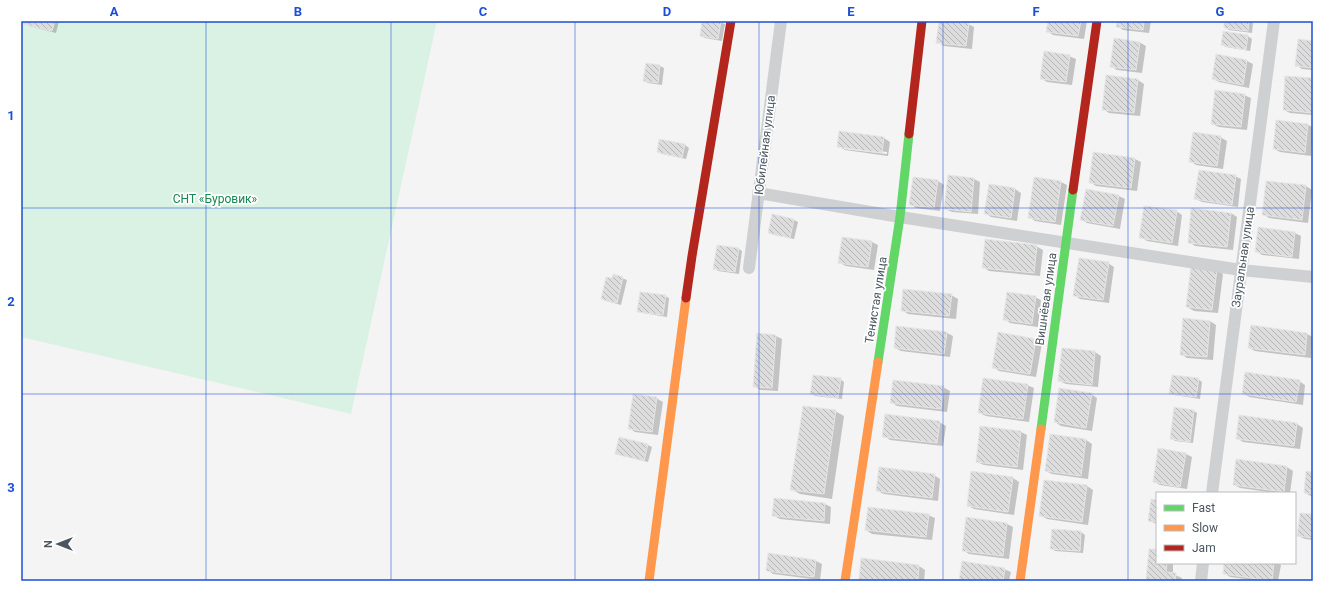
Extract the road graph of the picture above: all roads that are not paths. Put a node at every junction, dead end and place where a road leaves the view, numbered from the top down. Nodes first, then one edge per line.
1 (731, 21) edge
2 (781, 21) edge
3 (922, 21) edge
4 (1097, 21) edge
5 (1274, 21) edge
6 (758, 193) junction
7 (900, 217) junction
8 (1066, 242) junction
9 (749, 268) dead end
10 (1241, 270) junction
11 (1313, 277) edge
12 (1212, 492) edge
13 (1203, 564) edge
14 (649, 581) edge
15 (845, 581) edge
16 (1020, 581) edge
17 (1200, 581) edge

1 - 14 street
2 - 6 street, Юбилейная улица
3 - 7 street, Тенистая улица
4 - 8 street, Вишнёвая улица
5 - 10 street, Зауральная улица
6 - 7 street
6 - 9 street, Юбилейная улица
7 - 8 street
7 - 15 street, Тенистая улица
8 - 10 street
8 - 16 street, Вишнёвая улица
10 - 11 street
10 - 12 street, Зауральная улица
13 - 17 street

